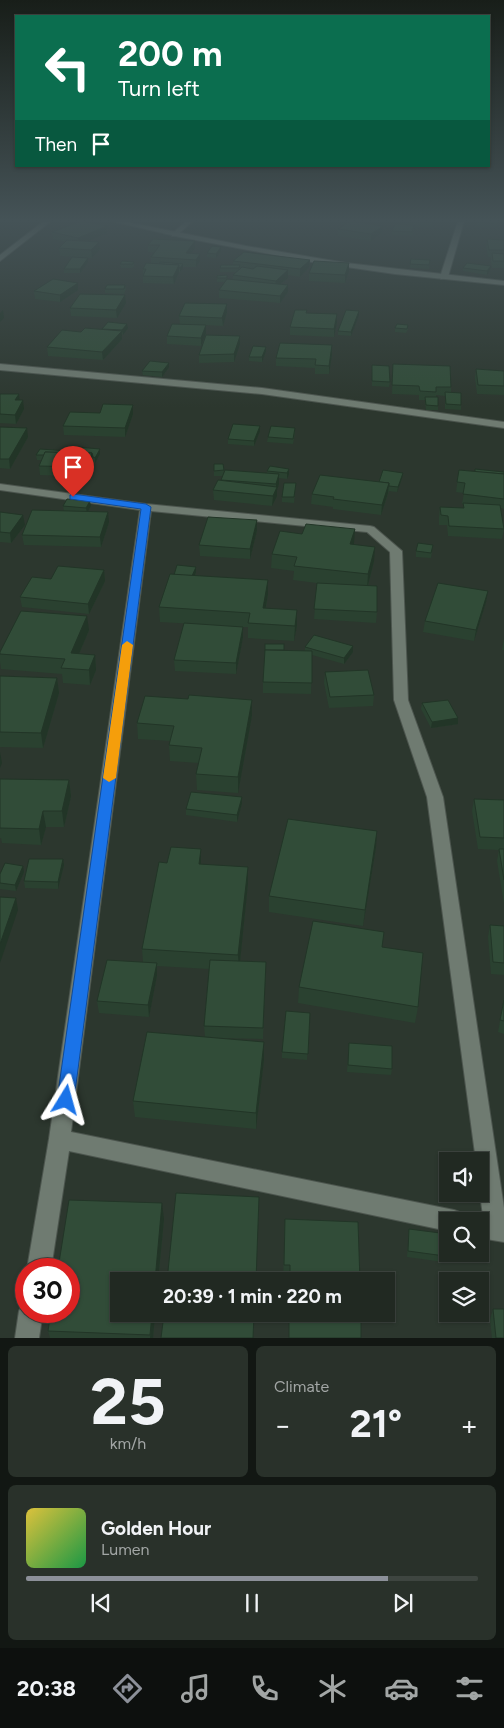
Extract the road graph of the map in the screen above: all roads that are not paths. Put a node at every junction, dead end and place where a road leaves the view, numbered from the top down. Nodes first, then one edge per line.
1 (0, 366) edge
2 (504, 425) edge
3 (0, 487) edge
4 (146, 507) junction
5 (60, 1139) junction
6 (439, 1218) edge
7 (494, 1229) edge
8 (41, 1258) edge
9 (30, 1323) edge
10 (27, 1338) edge

1 - 2 street
3 - 4 street
4 - 5 street
4 - 7 street
5 - 6 street
5 - 8 street
9 - 10 street

